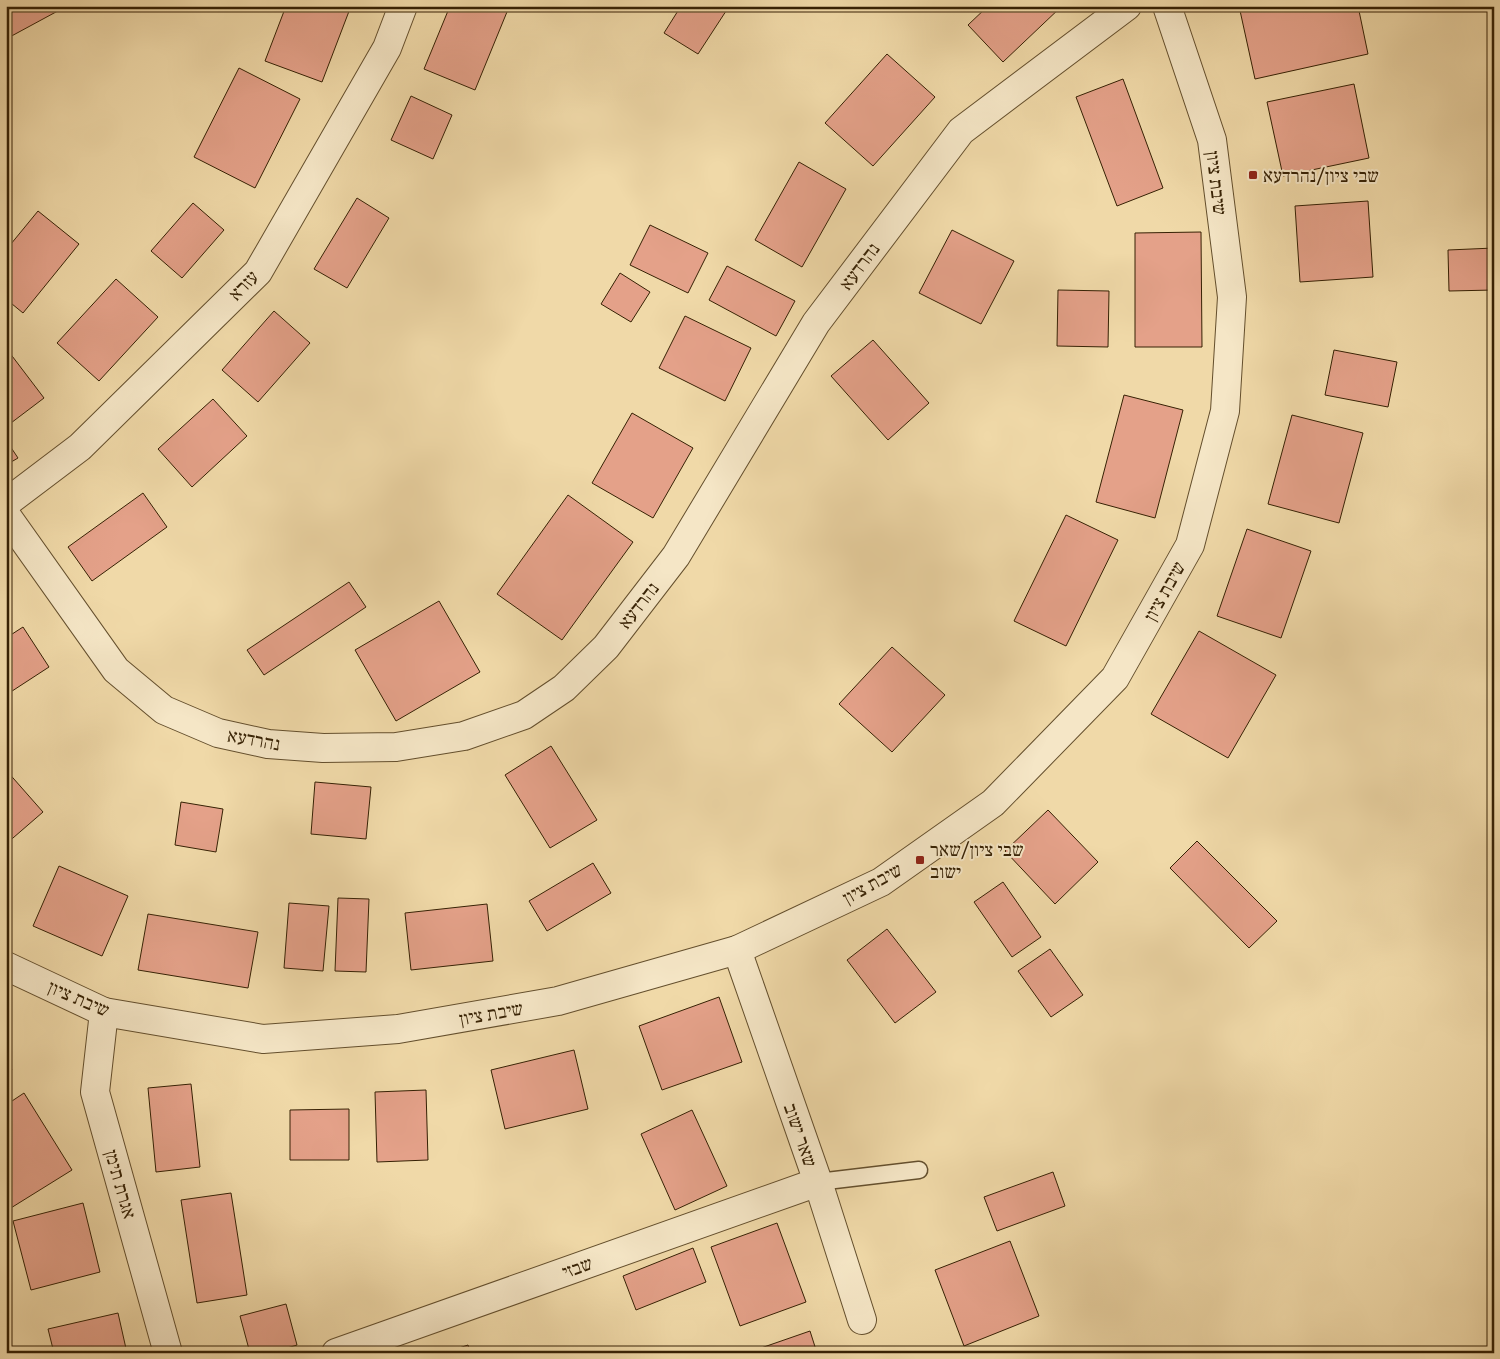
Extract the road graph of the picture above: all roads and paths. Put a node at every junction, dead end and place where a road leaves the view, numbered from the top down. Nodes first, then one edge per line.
1 (403, 6) edge
2 (1127, 6) edge
3 (1166, 6) edge
4 (6, 503) edge
5 (6, 515) edge
6 (737, 950) junction
7 (6, 966) edge
8 (104, 1012) junction
9 (919, 1170) dead end
10 (818, 1182) junction
11 (862, 1320) dead end
12 (168, 1353) edge
13 (336, 1353) edge

1 - 4 street, עזרא
2 - 5 street, נהרדעא
3 - 6 street, שיבת ציון
6 - 8 street, שיבת ציון
6 - 10 street, שאר ישוב
7 - 8 street, שיבת ציון
8 - 12 street, אגרת תימן
9 - 10 lane
10 - 11 street, שאר ישוב
10 - 13 street, שבזי

